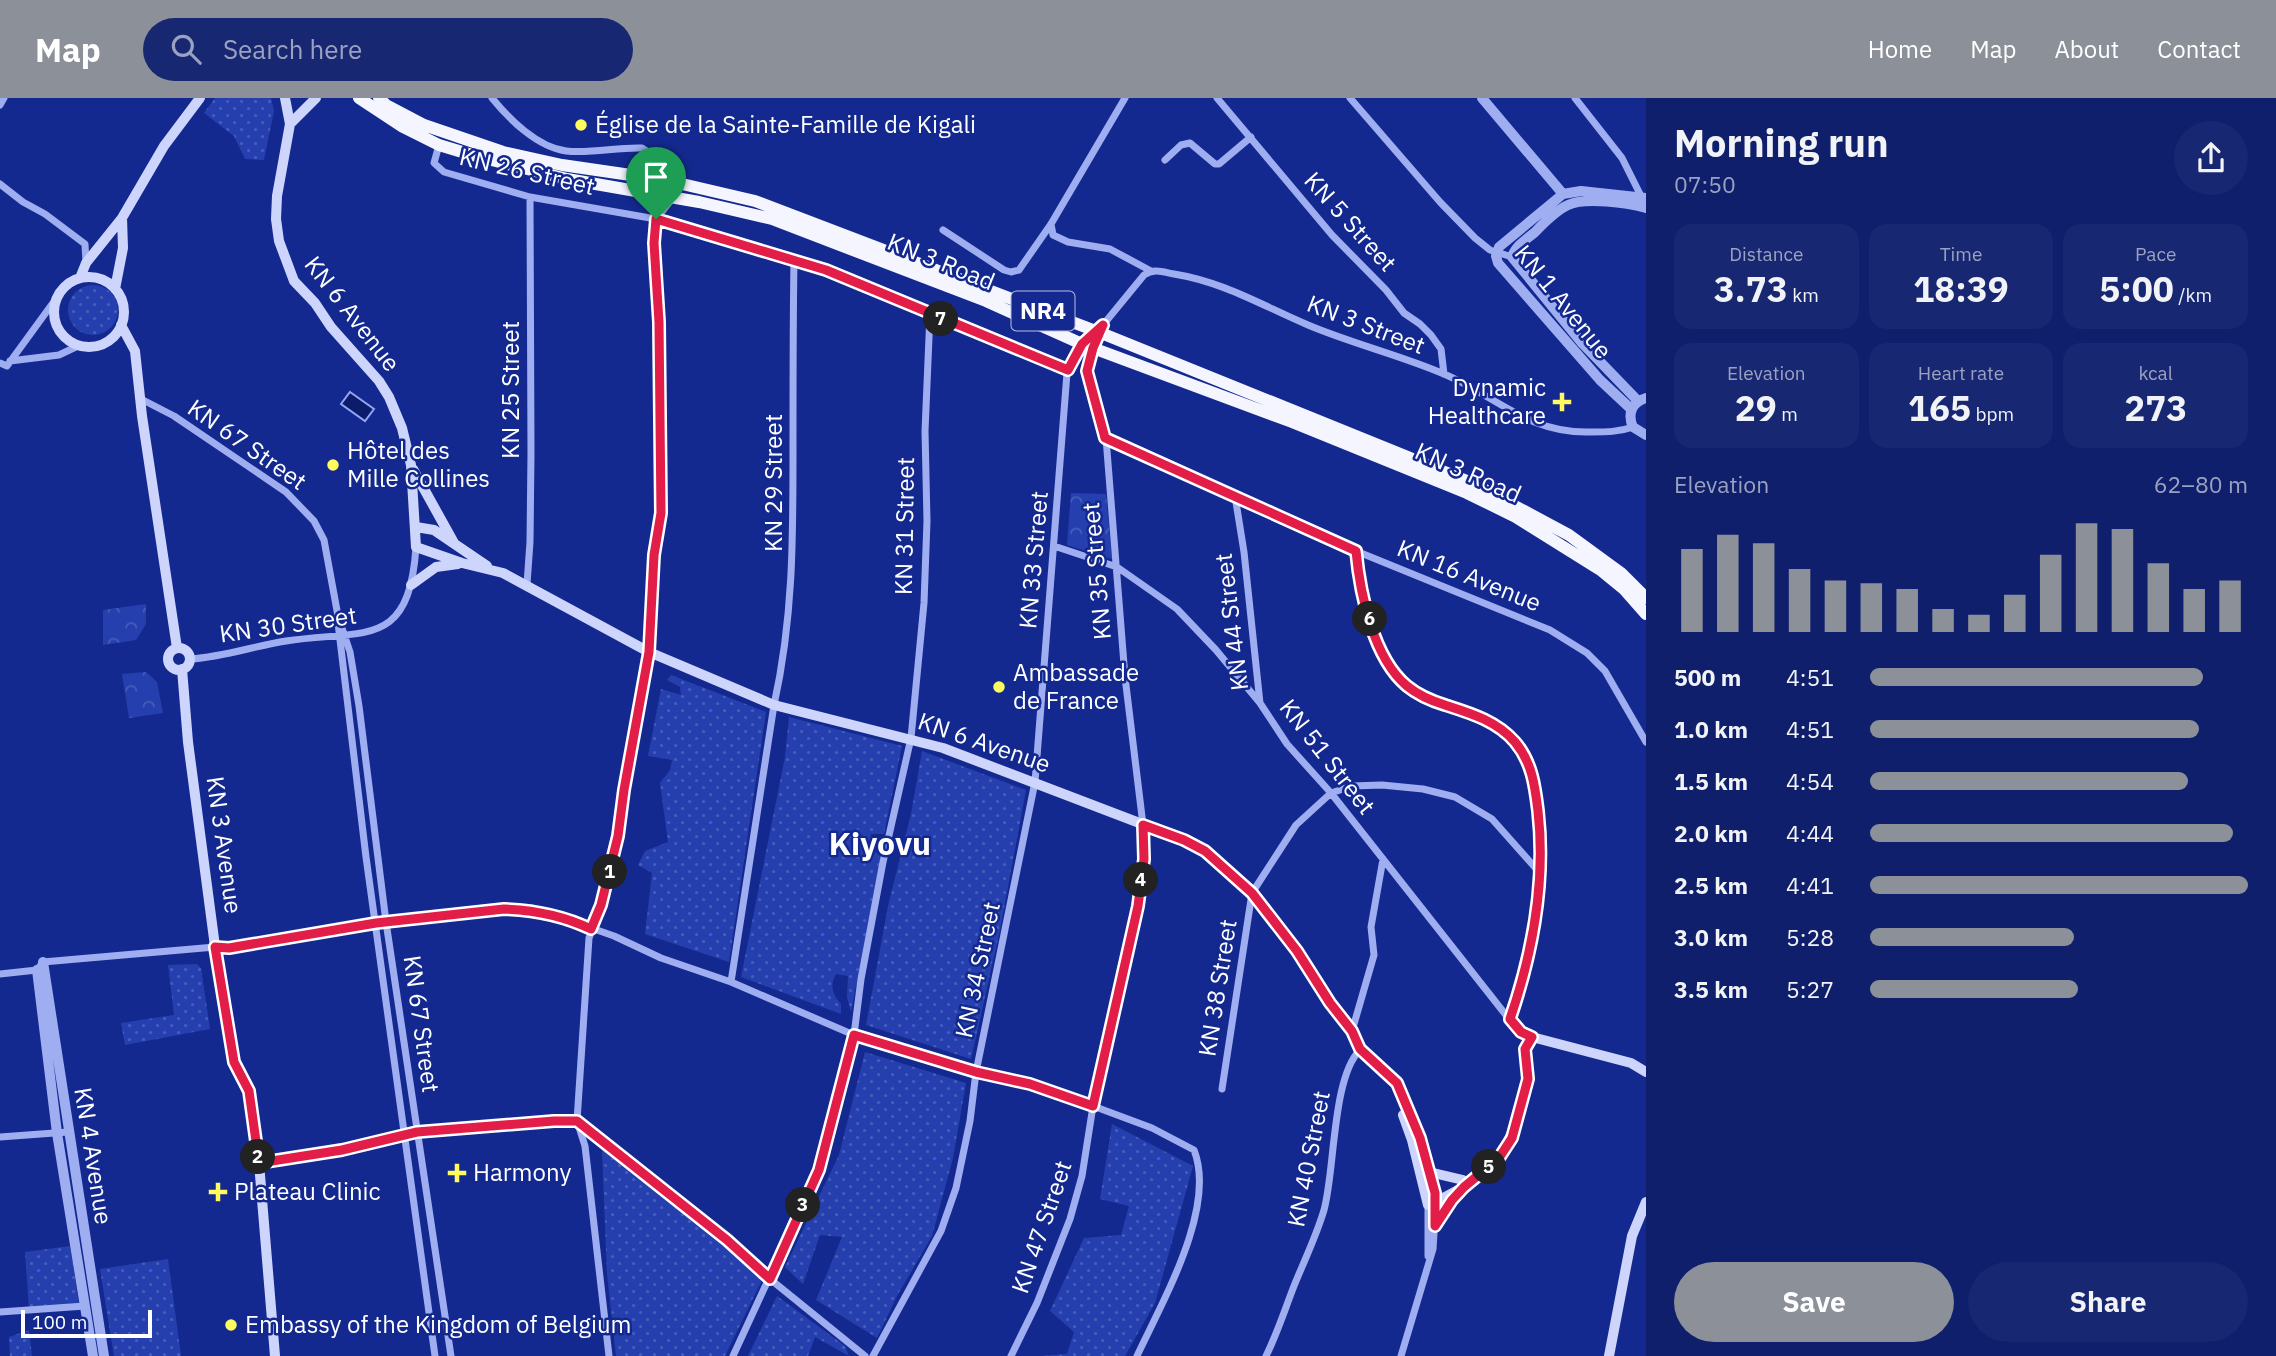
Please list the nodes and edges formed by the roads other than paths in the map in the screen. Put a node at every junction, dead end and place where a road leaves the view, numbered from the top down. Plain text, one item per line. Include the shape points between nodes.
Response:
1 (4, 98) edge
2 (200, 98) edge
3 (285, 98) edge
4 (316, 98) edge
5 (359, 98) edge
6 (379, 98) edge
7 (492, 98) edge
8 (1125, 98) edge
9 (1217, 98) edge
10 (1350, 98) edge
11 (1482, 98) edge
12 (1575, 98) edge
13 (0, 105) edge
14 (290, 124) junction
15 (1251, 137) junction
16 (439, 145) junction
17 (1166, 160) dead end
18 (665, 180) junction
19 (0, 184) edge
20 (1563, 194) junction
21 (530, 197) junction
22 (672, 199) junction
23 (1645, 202) edge
24 (1570, 204) junction
25 (122, 218) junction
26 (656, 219) junction
27 (1051, 224) junction
28 (943, 230) dead end
29 (1496, 253) junction
30 (1512, 257) junction
31 (794, 260) junction
32 (86, 263) junction
33 (1151, 271) junction
34 (80, 278) junction
35 (116, 289) junction
36 (58, 296) junction
37 (930, 314) junction
38 (121, 325) junction
39 (1099, 330) junction
40 (80, 345) junction
41 (1087, 346) junction
42 (6, 363) edge
43 (1068, 370) junction
44 (1444, 374) junction
45 (141, 399) junction
46 (1639, 403) edge
47 (1633, 427) junction
48 (1646, 435) edge
49 (1105, 438) junction
50 (411, 465) junction
51 (1235, 496) junction
52 (416, 527) junction
53 (454, 543) junction
54 (1054, 546) junction
55 (416, 547) junction
56 (1356, 551) junction
57 (462, 563) junction
58 (1116, 567) junction
59 (490, 568) junction
60 (527, 584) junction
61 (411, 585) junction
62 (1646, 598) edge
63 (1646, 614) edge
64 (342, 635) junction
65 (177, 648) junction
66 (649, 652) junction
67 (191, 659) junction
68 (182, 670) junction
69 (1260, 703) junction
70 (774, 705) junction
71 (347, 706) junction
72 (359, 706) junction
73 (911, 738) junction
74 (1646, 742) edge
75 (1035, 782) junction
76 (1331, 793) junction
77 (1143, 825) junction
78 (1383, 859) junction
79 (1540, 873) junction
80 (1252, 893) junction
81 (386, 922) junction
82 (376, 923) junction
83 (591, 929) junction
84 (215, 947) junction
85 (40, 966) junction
86 (0, 974) edge
87 (731, 982) junction
88 (1510, 1019) junction
89 (1352, 1031) junction
90 (854, 1035) junction
91 (1532, 1037) junction
92 (1360, 1049) junction
93 (1381, 1071) junction
94 (976, 1072) junction
95 (1646, 1072) edge
96 (1223, 1088) dead end
97 (1093, 1106) junction
98 (577, 1121) junction
99 (62, 1132) junction
100 (417, 1132) junction
101 (403, 1134) junction
102 (0, 1137) edge
103 (259, 1163) junction
104 (1429, 1172) junction
105 (1464, 1184) junction
106 (1432, 1200) junction
107 (1646, 1202) edge
108 (1435, 1226) junction
109 (1428, 1264) junction
110 (770, 1279) junction
111 (85, 1306) junction
112 (0, 1312) edge
113 (93, 1356) edge
114 (104, 1356) edge
115 (275, 1356) edge
116 (435, 1356) edge
117 (452, 1356) edge
118 (609, 1356) edge
119 (733, 1356) edge
120 (865, 1356) edge
121 (873, 1356) edge
122 (1011, 1356) edge
123 (1137, 1356) edge
124 (1266, 1356) edge
125 (1401, 1356) edge
126 (1609, 1356) edge

1 - 13 street
2 - 25 main road via 164,146
3 - 14 main road, KN 6 Avenue
4 - 14 main road
5 - 16 highway, KN 3 Road / NR4
6 - 18 highway, KN 3 Road / NR4 via 403,115 450,136 503,152
7 - 18 street via 530,134 564,150 642,148 662,164
8 - 27 street
9 - 15 street, KN 5 Street
10 - 29 street, KN 1 Avenue via 1440,202
11 - 20 street
12 - 23 street via 1622,158
14 - 50 main road, KN 6 Avenue via 276,219 285,260 295,281 384,389 402,428
15 - 17 street via 1219,164 1190,143 1181,145
15 - 44 street, KN 5 Street via 1332,235 1404,313 1431,335 1441,349
16 - 21 street, KN 26 Street via 433,159 438,169
16 - 22 highway, KN 3 Road / NR4 via 518,169
18 - 22 street
18 - 39 highway, KN 3 Road / NR4 via 779,209
19 - 32 street via 85,244
20 - 23 street via 1581,191
20 - 24 street
20 - 29 street
21 - 26 street, KN 26 Street
21 - 60 street, KN 25 Street
22 - 26 street
22 - 41 highway, KN 3 Road / NR4 via 772,219 986,301
23 - 24 street
24 - 30 street
25 - 32 main road
25 - 35 main road via 124,248
26 - 31 street, KN 26 Street
26 - 66 street via 661,513
27 - 28 street via 1019,270 1011,272
27 - 33 street via 1053,235 1110,249
29 - 30 street
29 - 46 street, KN 1 Avenue via 1498,263 1608,388
30 - 46 street, KN 1 Avenue via 1582,343
31 - 37 street, KN 26 Street
31 - 70 street, KN 29 Street via 794,550
32 - 34 main road
33 - 39 street
33 - 44 street, KN 3 Street via 1197,277 1308,325
34 - 35 main road via 99,279
34 - 36 main road
35 - 38 main road via 124,306
36 - 40 main road via 55,320 60,331
36 - 42 street
37 - 43 street, KN 26 Street
37 - 73 street, KN 31 Street via 924,603
38 - 40 main road via 107,342
38 - 45 main road via 135,351
39 - 41 street
39 - 62 highway, KN 3 Road / NR4 via 1472,483 1569,535 1621,573
40 - 42 street via 60,355
41 - 43 street, KN 33 Street
41 - 49 street via 1088,379
41 - 63 highway, KN 3 Road / NR4 via 1467,493 1514,516 1602,571
43 - 54 street, KN 33 Street
44 - 47 street, KN 3 Street via 1549,428 1584,433
45 - 64 street, KN 67 Street via 219,445 297,501 324,540
45 - 65 main road
46 - 47 street via 1630,421
47 - 48 street
49 - 51 street, KN 16 Avenue
49 - 58 street, KN 35 Street
50 - 52 main road, KN 6 Avenue
50 - 53 main road
51 - 56 street, KN 16 Avenue
51 - 69 street, KN 44 Street
52 - 53 main road, KN 6 Avenue via 434,530
52 - 55 main road, KN 6 Avenue
53 - 59 main road, KN 6 Avenue
54 - 58 street, KN 51 Street
54 - 75 street, KN 33 Street
55 - 57 main road, KN 6 Avenue
55 - 61 street, KN 30 Street
56 - 74 street, KN 16 Avenue via 1570,641 1605,671
56 - 79 street via 1363,599 1391,670 1418,694 1499,728 1526,760 1537,800
57 - 59 main road, KN 6 Avenue
57 - 61 main road via 436,567
58 - 69 street, KN 51 Street via 1177,609
58 - 77 street, KN 35 Street
59 - 60 main road, KN 6 Avenue
60 - 66 main road, KN 6 Avenue
61 - 64 street, KN 30 Street via 400,611 380,629
64 - 67 street, KN 30 Street
64 - 71 street, KN 67 Street
64 - 72 street, KN 67 Street
65 - 67 main road via 187,650
65 - 68 main road via 171,651 169,661
66 - 70 main road, KN 6 Avenue
66 - 83 street via 618,836
67 - 68 main road
68 - 84 main road, KN 3 Avenue
69 - 76 street, KN 51 Street via 1287,744
70 - 73 main road, KN 6 Avenue
70 - 87 street, KN 29 Street
71 - 72 street
71 - 82 street, KN 67 Street
72 - 81 street, KN 67 Street
73 - 75 main road, KN 6 Avenue
73 - 90 street, KN 31 Street via 883,862
75 - 77 main road, KN 6 Avenue
75 - 94 street, KN 34 Street
76 - 78 street, KN 51 Street
76 - 79 street via 1352,786 1382,785 1455,797 1492,819
76 - 80 street via 1296,825
77 - 80 main road, KN 6 Avenue via 1205,851
77 - 97 street, KN 35 Street via 1138,906
78 - 88 street, KN 51 Street
78 - 89 street via 1371,927 1374,955
79 - 88 street via 1536,923
80 - 89 main road, KN 6 Avenue
80 - 96 street, KN 38 Street
81 - 82 street
81 - 83 street via 514,909 557,916
81 - 100 street, KN 67 Street
82 - 84 street
82 - 101 street, KN 67 Street
83 - 87 street
83 - 98 street
84 - 85 street
84 - 103 main road, KN 3 Avenue via 234,1062 249,1091
85 - 86 street
85 - 99 street, KN 4 Avenue
87 - 90 street
88 - 91 street, KN 51 Street
89 - 92 main road, KN 6 Avenue
90 - 94 street
90 - 110 street, KN 31 Street via 819,1170
91 - 95 main road via 1631,1063
91 - 105 main road via 1525,1049 1528,1079 1512,1138
92 - 93 main road, KN 6 Avenue
92 - 124 street, KN 40 Street via 1346,1075 1324,1208
93 - 104 main road, KN 6 Avenue via 1397,1083
93 - 106 main road, KN 6 Avenue via 1407,1126
94 - 97 street via 1030,1084
94 - 121 street, KN 34 Street via 959,1174 941,1231
97 - 122 street, KN 47 Street via 1088,1149 1070,1219
97 - 123 street via 1194,1150 1200,1165 1193,1225
98 - 100 street
98 - 110 street
98 - 118 street via 585,1146
99 - 102 street
99 - 111 street, KN 4 Avenue
99 - 114 street, KN 4 Avenue
100 - 101 street
100 - 117 street, KN 67 Street
101 - 103 street via 342,1150
101 - 116 street, KN 67 Street
103 - 115 main road, KN 3 Avenue
104 - 105 main road
104 - 106 main road, KN 6 Avenue
105 - 106 main road
105 - 108 main road
106 - 108 street, KN 6 Avenue
106 - 109 street, KN 6 Avenue
107 - 126 main road via 1632,1236
108 - 109 street, KN 6 Avenue
109 - 125 street, KN 6 Avenue
110 - 119 street, KN 31 Street
110 - 120 street
111 - 112 street
111 - 113 street, KN 4 Avenue

